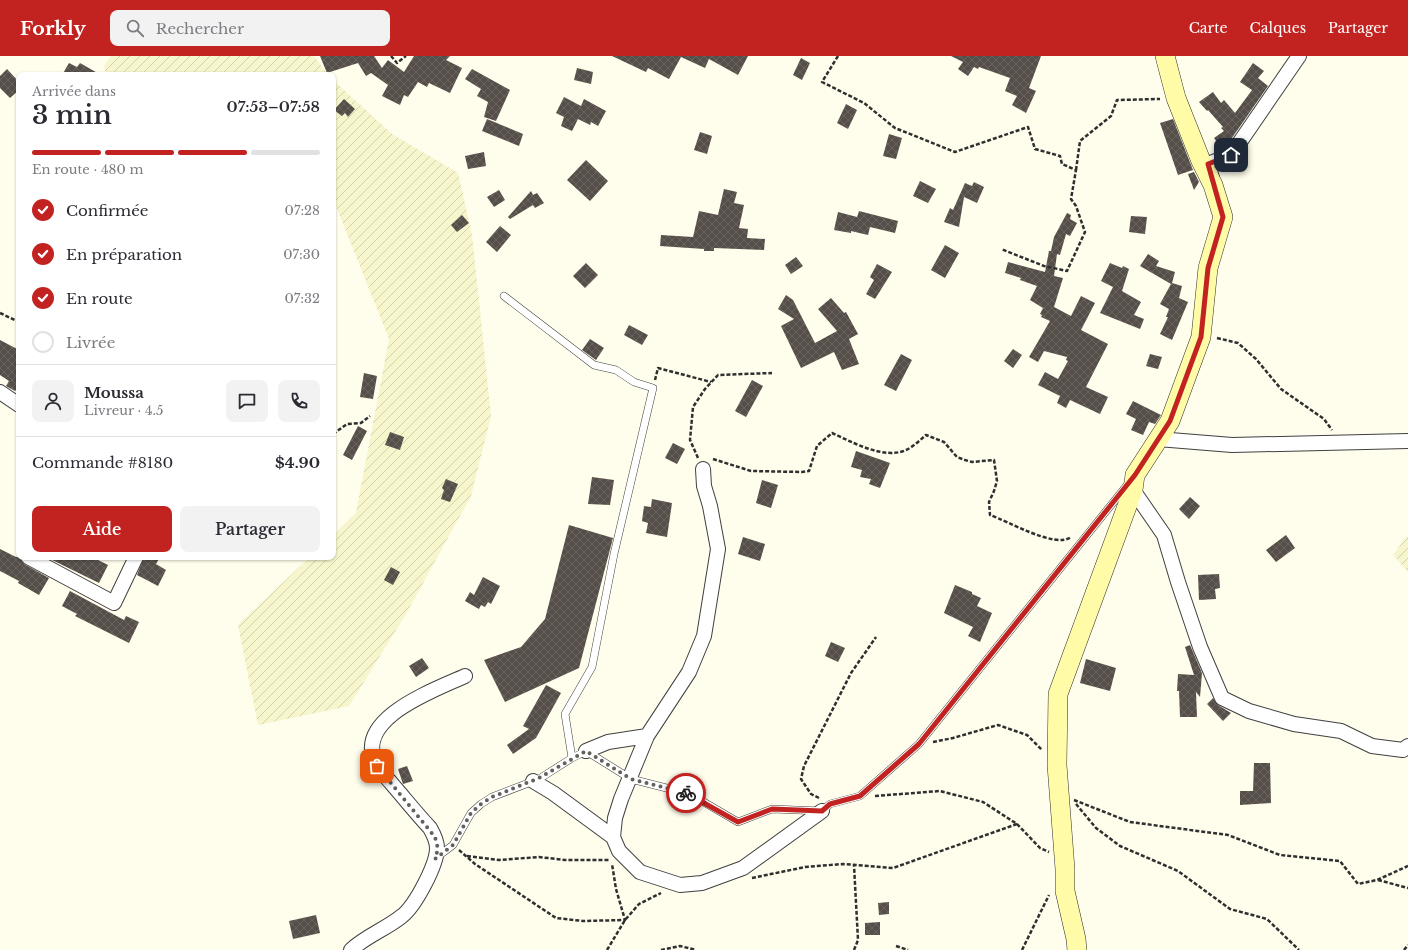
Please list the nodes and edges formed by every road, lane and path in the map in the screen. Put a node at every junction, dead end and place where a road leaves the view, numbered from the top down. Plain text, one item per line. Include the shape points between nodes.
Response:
1 (391, 56) edge
2 (406, 56) edge
3 (838, 56) edge
4 (1164, 56) edge
5 (1299, 56) edge
6 (1176, 98) junction
7 (1076, 170) junction
8 (1213, 185) junction
9 (1001, 248) dead end
10 (504, 296) dead end
11 (0, 313) edge
12 (16, 321) edge
13 (1201, 334) junction
14 (772, 373) dead end
15 (712, 382) junction
16 (653, 388) junction
17 (0, 392) edge
18 (16, 403) edge
19 (370, 416) dead end
20 (336, 432) edge
21 (1158, 439) junction
22 (1340, 442) junction
23 (1408, 442) edge
24 (697, 455) junction
25 (706, 462) junction
26 (1134, 482) junction
27 (1073, 535) dead end
28 (34, 560) edge
29 (135, 560) edge
30 (876, 637) dead end
31 (465, 676) dead end
32 (647, 736) junction
33 (919, 744) junction
34 (1408, 746) edge
35 (586, 751) junction
36 (572, 758) junction
37 (1057, 765) junction
38 (631, 779) junction
39 (532, 781) junction
40 (860, 796) junction
41 (826, 808) junction
42 (1017, 824) junction
43 (613, 837) junction
44 (453, 845) junction
45 (1064, 855) junction
46 (466, 856) junction
47 (435, 859) junction
48 (611, 860) junction
49 (628, 860) junction
50 (854, 865) junction
51 (1408, 866) edge
52 (750, 878) dead end
53 (1377, 880) junction
54 (680, 885) junction
55 (1408, 888) edge
56 (1051, 892) dead end
57 (625, 920) junction
58 (896, 946) dead end
59 (1408, 946) edge
60 (351, 950) edge
61 (607, 950) edge
62 (661, 950) edge
63 (696, 950) edge
64 (854, 950) edge
65 (908, 950) edge
66 (1022, 950) edge
67 (1077, 950) edge
68 (1299, 950) edge
69 (1404, 950) edge

1 - 2 path via 397,63
3 - 7 path via 822,82 864,103 895,128 955,152 1028,128 1035,149 1060,156 1062,164
4 - 6 street
5 - 8 street via 1231,155 1208,164
6 - 7 path via 1117,100 1111,116 1080,141
6 - 8 street
7 - 9 path via 1071,199 1086,232 1067,271 1044,266
8 - 13 street via 1223,217 1208,268
10 - 16 lane via 594,365 616,370 634,382
11 - 12 path
13 - 21 street via 1170,421
13 - 22 path via 1238,343 1256,359 1281,389 1324,419
14 - 15 path via 718,374
15 - 16 path via 658,368
15 - 24 path via 693,407 690,440
16 - 36 lane via 617,539 592,666 565,714
17 - 18 street
19 - 20 path via 361,423 347,424
21 - 22 street via 1232,445
21 - 26 street
22 - 23 street
24 - 25 path
24 - 25 path
25 - 27 path via 751,471 802,472 810,471 817,446 832,433 862,447 890,452 906,450 926,435 944,442 957,457 964,460 994,460 997,480 989,502 990,515 1045,538 1062,541
25 - 32 street via 704,486 718,549 704,636 689,672
26 - 33 lane
26 - 34 street via 1164,535 1200,647 1222,698 1249,711 1294,724 1340,731 1372,746 1403,750
26 - 37 street via 1058,694
28 - 29 street via 114,603
30 - 41 path via 851,673 804,766 801,780
31 - 47 street via 397,710 377,731 373,741 372,752 377,766 435,837 438,849
32 - 35 street via 608,742
32 - 38 street via 633,767
33 - 37 path via 953,738 998,725 1027,734
33 - 40 lane
35 - 36 lane
35 - 38 lane
36 - 39 lane
37 - 45 street
38 - 41 lane via 690,794 738,822 772,809
38 - 43 street via 615,818
39 - 43 street via 553,793
39 - 44 lane via 481,804 471,813
40 - 41 lane
40 - 42 path via 940,792 982,802
41 - 54 street via 743,868 702,883
42 - 45 path via 1040,848
42 - 50 path via 893,868
43 - 49 street via 619,852
44 - 46 path
44 - 47 lane
45 - 67 street via 1065,891
46 - 48 path via 499,860 539,857
46 - 57 path via 556,918 583,921
47 - 60 street via 431,871 404,915
48 - 49 path
48 - 57 path
49 - 54 street via 640,872
50 - 52 path via 805,867
50 - 64 path via 858,940
51 - 53 path
53 - 55 path
53 - 68 path via 1358,884 1340,862 1280,855 1228,836 1130,822 1072,799 1096,828 1120,846 1178,871 1230,909 1267,919
54 - 57 path via 639,904
56 - 66 path
57 - 61 path
58 - 65 path
59 - 69 path
62 - 63 path via 680,946

